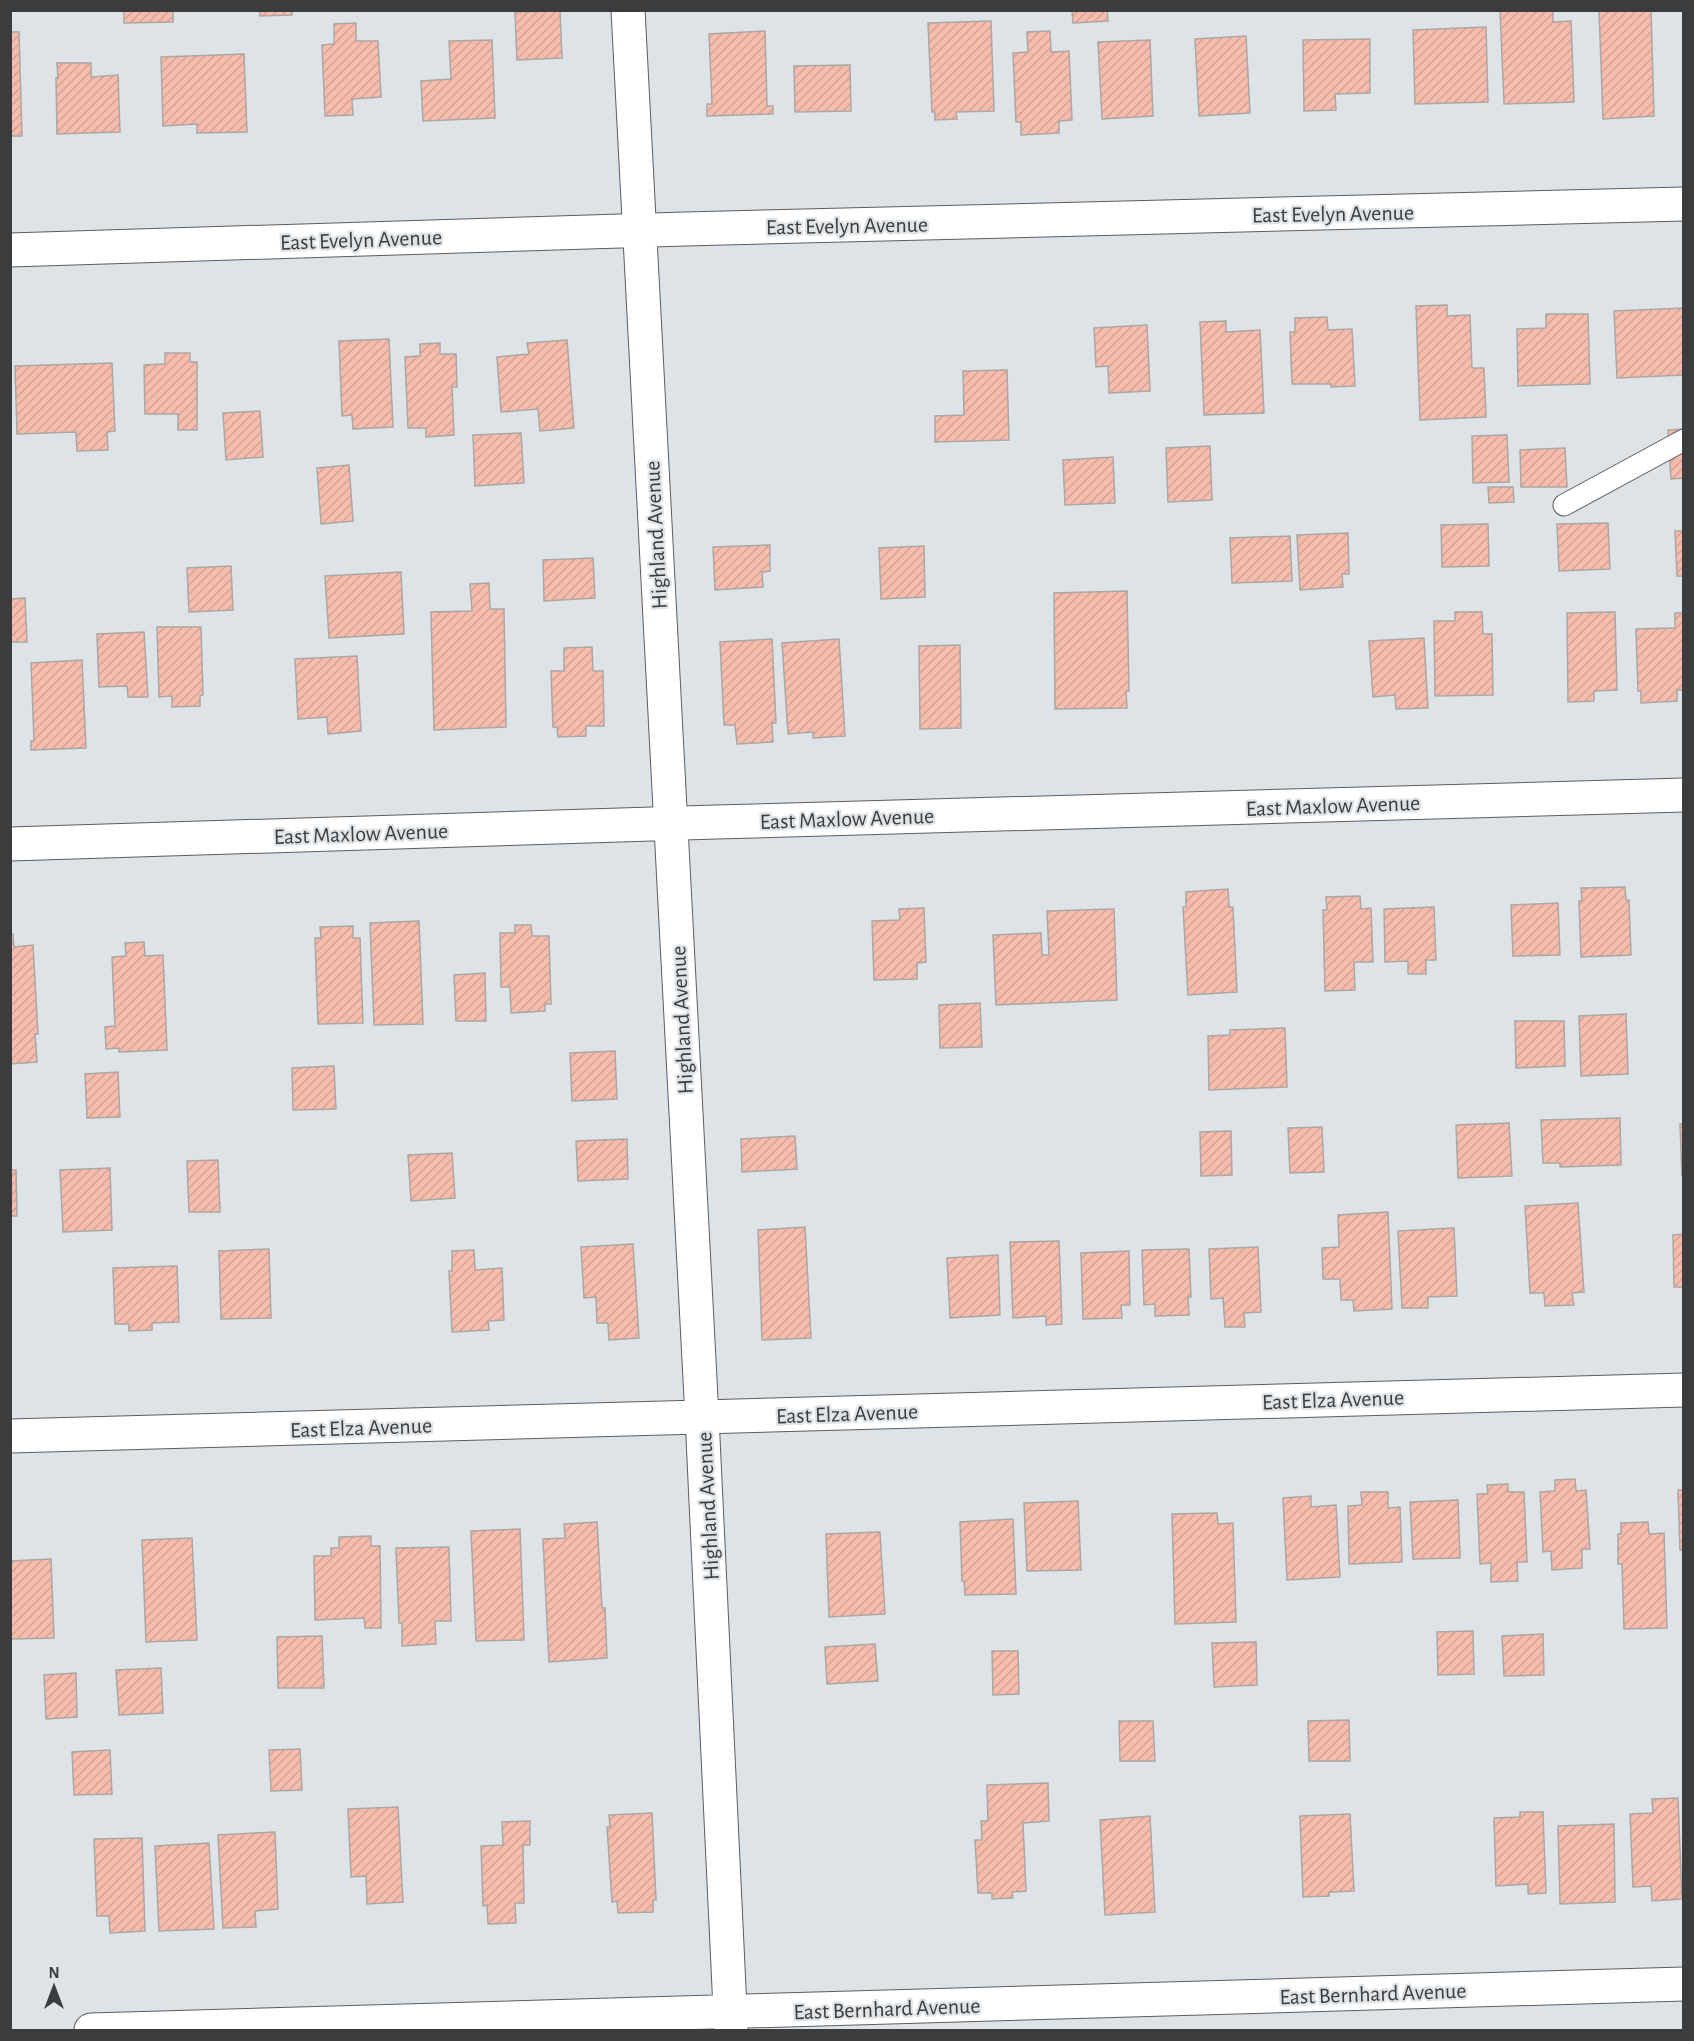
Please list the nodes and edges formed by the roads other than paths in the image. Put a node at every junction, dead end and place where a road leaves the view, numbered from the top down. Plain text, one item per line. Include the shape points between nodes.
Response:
1 (627, 10) edge
2 (1683, 204) edge
3 (639, 230) junction
4 (10, 250) edge
5 (1683, 440) edge
6 (1564, 505) dead end
7 (1683, 795) edge
8 (671, 823) junction
9 (10, 844) edge
10 (1683, 1390) edge
11 (702, 1417) junction
12 (10, 1436) edge
13 (1683, 1984) edge
14 (731, 2021) edge
15 (91, 2031) edge

1 - 3 street, Highland Avenue
2 - 3 street, East Evelyn Avenue
3 - 4 street, East Evelyn Avenue
3 - 8 street, Highland Avenue
5 - 6 lane
7 - 8 street, East Maxlow Avenue
8 - 9 street, East Maxlow Avenue
8 - 11 street, Highland Avenue
10 - 11 street, East Elza Avenue
11 - 12 street, East Elza Avenue
11 - 14 street, Highland Avenue
13 - 14 street, East Bernhard Avenue
14 - 15 street, East Bernhard Avenue

